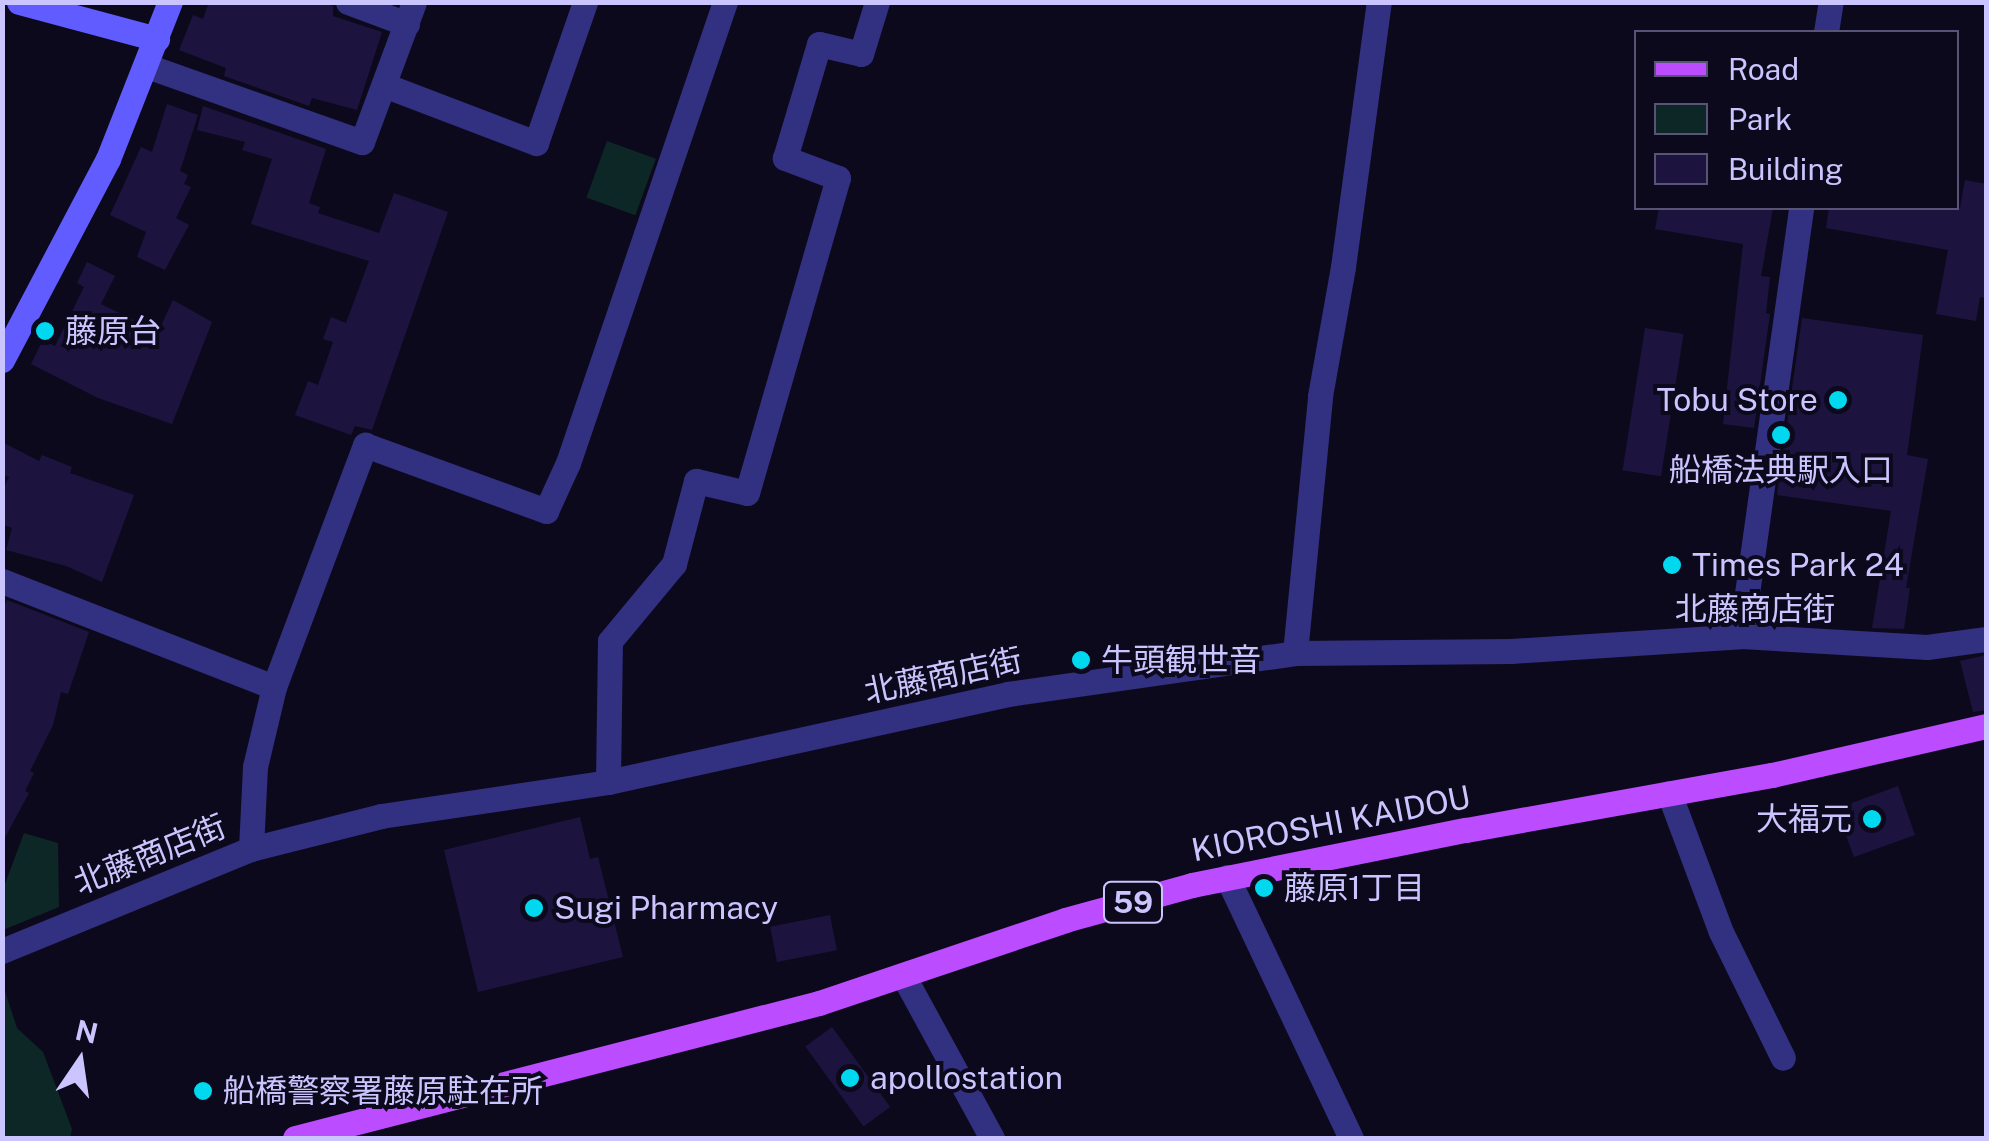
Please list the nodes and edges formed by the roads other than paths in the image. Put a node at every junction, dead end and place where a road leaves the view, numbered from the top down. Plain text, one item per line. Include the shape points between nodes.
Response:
1 (18, 2) edge
2 (170, 2) edge
3 (348, 2) edge
4 (585, 2) edge
5 (725, 2) edge
6 (878, 2) edge
7 (1379, 2) edge
8 (1831, 2) edge
9 (410, 13) edge
10 (1826, 30) edge
11 (157, 38) junction
12 (148, 66) junction
13 (384, 85) junction
14 (1800, 210) edge
15 (2, 360) edge
16 (2, 580) edge
17 (1741, 636) junction
18 (1986, 639) edge
19 (1295, 653) junction
20 (274, 687) junction
21 (1986, 726) edge
22 (608, 782) junction
23 (1669, 793) junction
24 (250, 849) junction
25 (1227, 876) junction
26 (2, 951) edge
27 (903, 975) junction
28 (1783, 1058) dead end
29 (295, 1138) edge
30 (992, 1138) edge
31 (1352, 1138) edge

1 - 11 street
2 - 11 street
3 - 9 street
4 - 13 street via 536,144
5 - 20 street via 568,464 546,511 365,445
6 - 22 street via 861,54 820,44 784,158 838,178 748,493 696,482 674,564 610,641
7 - 19 street via 1320,396
8 - 10 street
9 - 13 street
11 - 12 street
12 - 13 street via 362,142
12 - 15 street via 68,239
14 - 17 street
16 - 20 street
17 - 18 street, 北藤商店街 via 1927,648
17 - 19 street, 北藤商店街 via 1511,650
19 - 22 street, 北藤商店街 via 1008,694
20 - 24 street via 256,767
21 - 23 main road, KIOROSHI KAIDOU / 59
22 - 24 street, 北藤商店街 via 381,816
23 - 25 main road, KIOROSHI KAIDOU / 59
23 - 28 street via 1722,932
24 - 26 street, 北藤商店街
25 - 27 main road, KIOROSHI KAIDOU / 59 via 1065,920
25 - 31 street
27 - 29 main road, KIOROSHI KAIDOU / 59 via 682,1041
27 - 30 street

